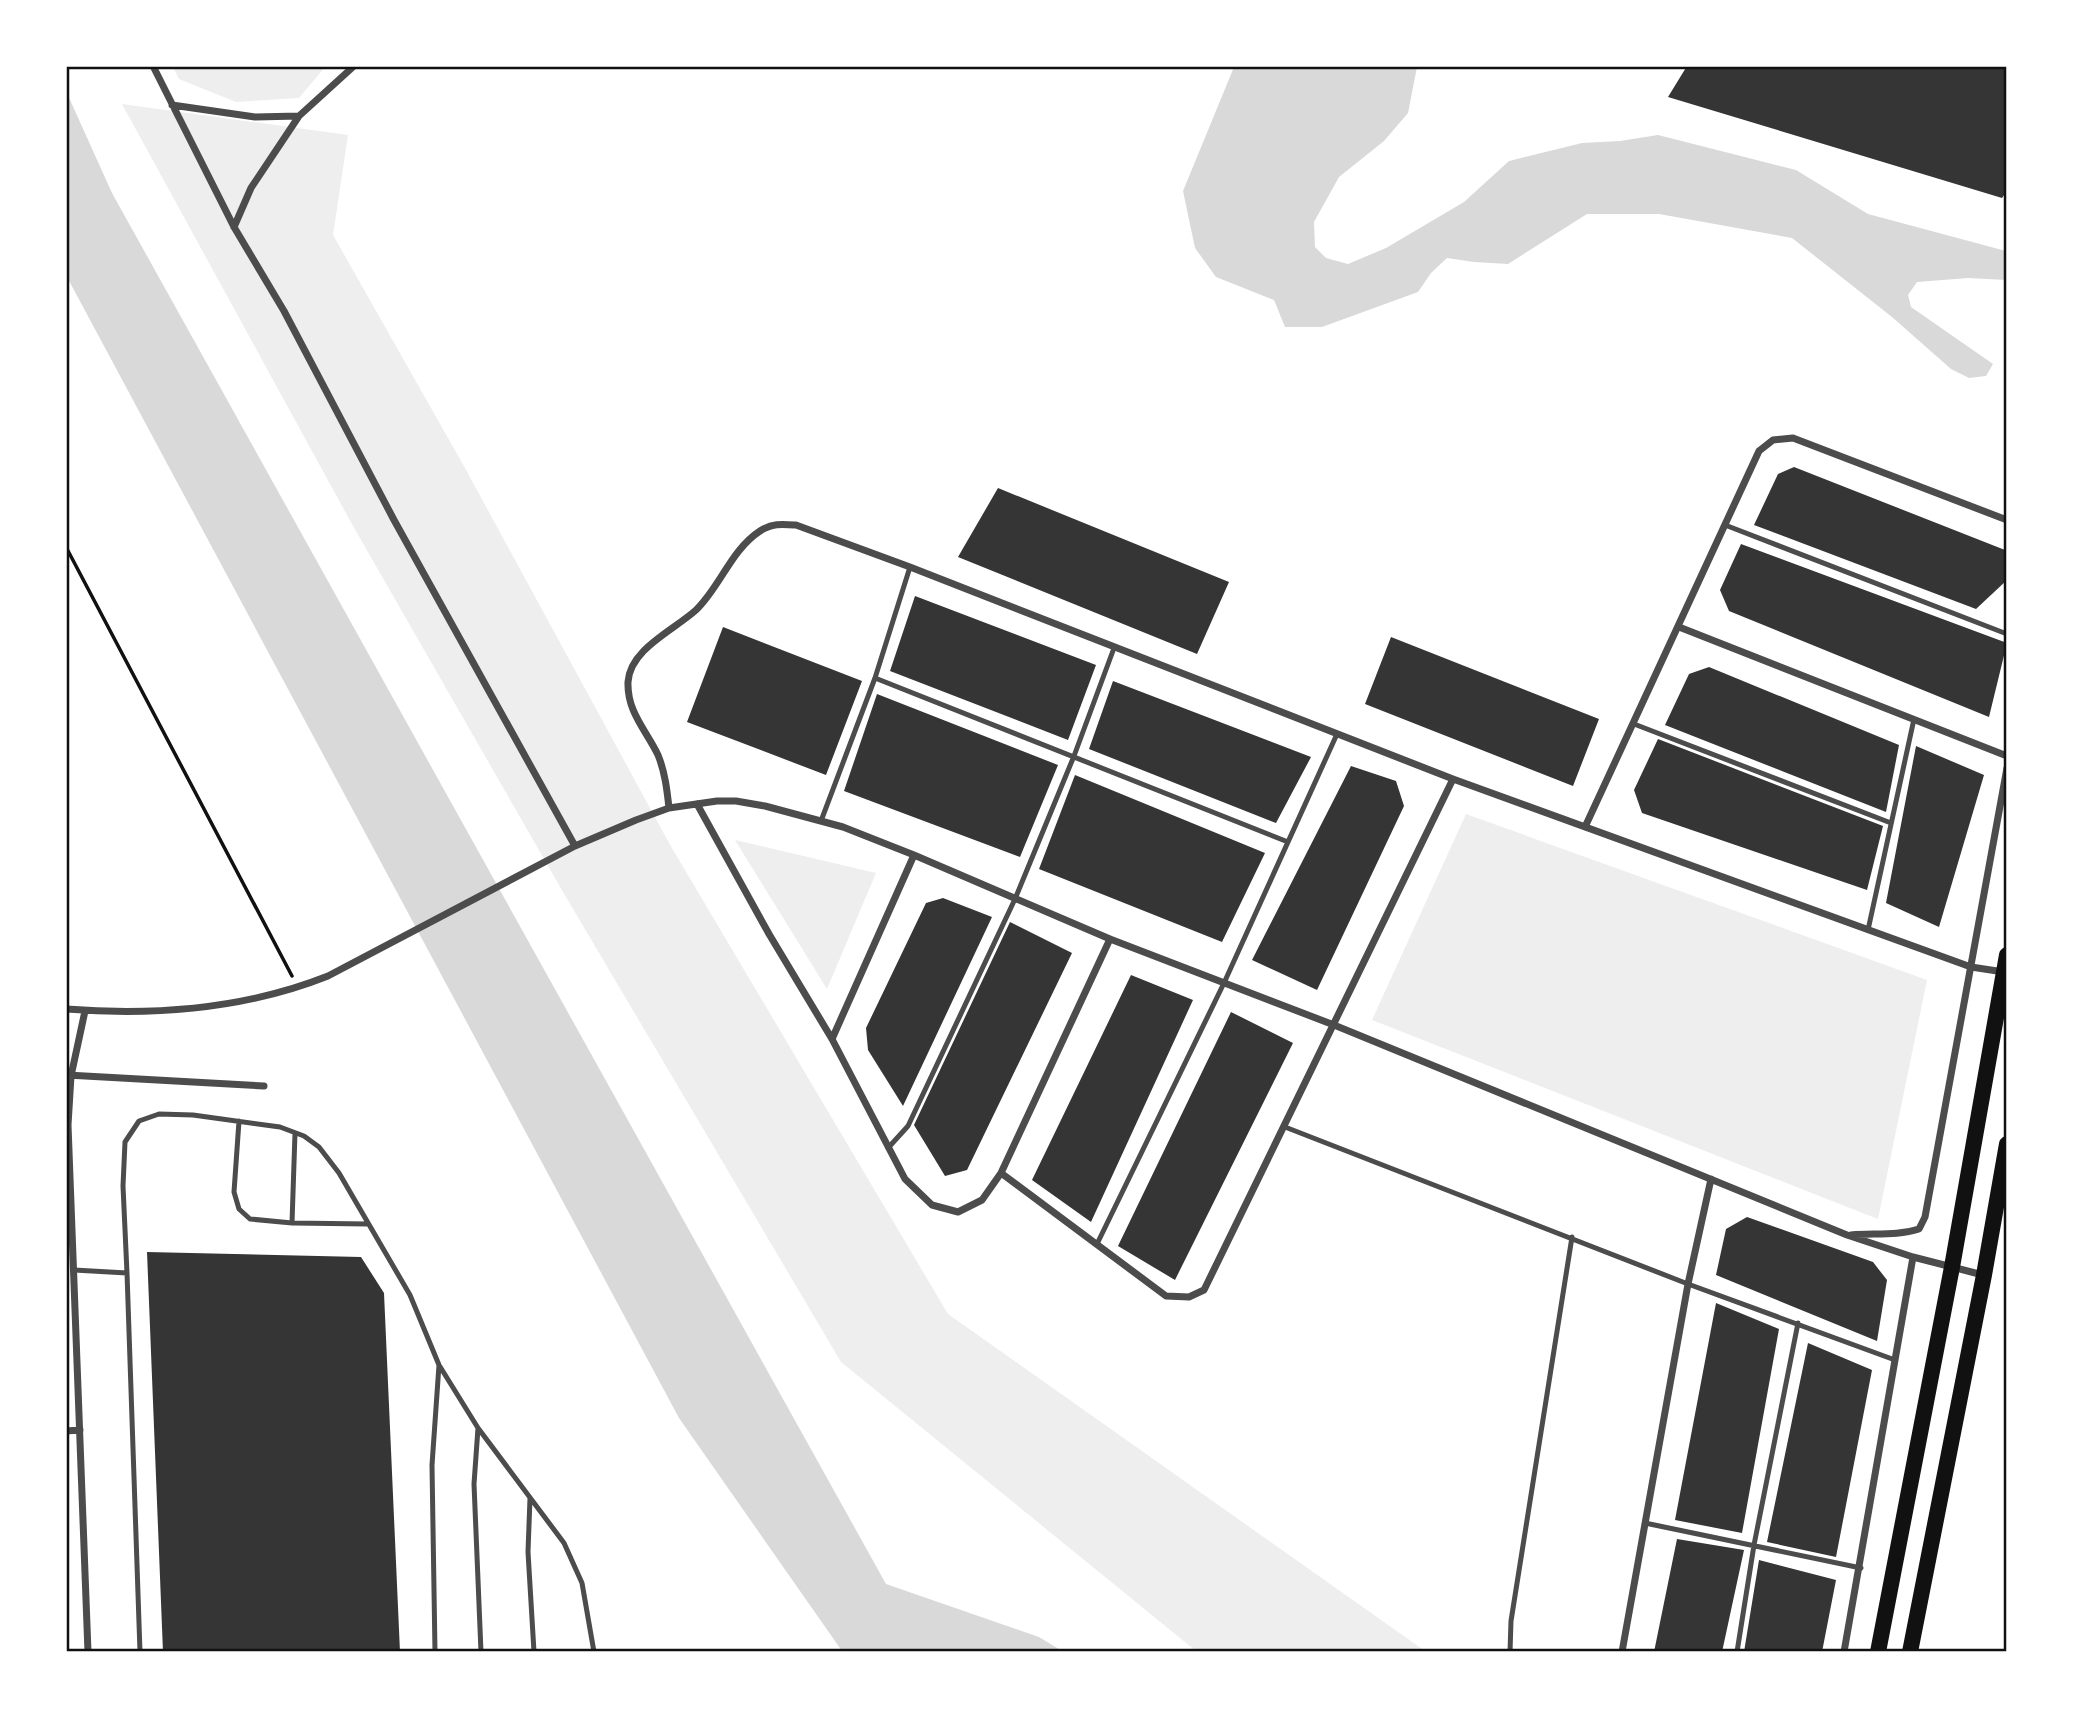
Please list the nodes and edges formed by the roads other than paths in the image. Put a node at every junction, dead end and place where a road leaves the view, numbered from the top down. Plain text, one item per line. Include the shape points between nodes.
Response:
1 (153, 66) edge
2 (354, 66) edge
3 (172, 105) junction
4 (299, 116) junction
5 (234, 227) junction
6 (2007, 520) edge
7 (1725, 524) junction
8 (910, 567) junction
9 (1679, 627) junction
10 (2007, 634) edge
11 (1114, 648) junction
12 (875, 678) junction
13 (1914, 719) junction
14 (1634, 724) junction
15 (1337, 733) junction
16 (1074, 756) junction
17 (2007, 756) edge
18 (2007, 768) edge
19 (1453, 779) junction
20 (697, 804) junction
21 (669, 808) junction
22 (821, 821) junction
23 (1891, 823) junction
24 (1585, 827) junction
25 (1288, 842) junction
26 (575, 846) junction
27 (914, 855) junction
28 (1015, 899) junction
29 (1868, 930) junction
30 (1110, 939) junction
31 (2007, 955) edge
32 (1971, 967) junction
33 (2005, 972) edge
34 (1224, 983) junction
35 (66, 1009) edge
36 (85, 1011) junction
37 (1334, 1026) junction
38 (832, 1039) junction
39 (69, 1075) edge
40 (264, 1086) dead end
41 (239, 1121) junction
42 (1285, 1128) junction
43 (295, 1133) junction
44 (2007, 1144) edge
45 (888, 1148) junction
46 (68, 1169) edge
47 (1002, 1173) junction
48 (1711, 1180) junction
49 (292, 1223) junction
50 (368, 1224) junction
51 (1847, 1235) junction
52 (1572, 1237) junction
53 (1097, 1244) junction
54 (1913, 1257) junction
55 (1952, 1267) junction
56 (74, 1270) junction
57 (127, 1273) junction
58 (1983, 1275) junction
59 (1688, 1284) junction
60 (1798, 1323) junction
61 (1895, 1360) junction
62 (439, 1365) junction
63 (478, 1428) junction
64 (80, 1430) junction
65 (66, 1431) edge
66 (530, 1498) junction
67 (1646, 1523) junction
68 (1754, 1545) junction
69 (1861, 1568) junction
70 (88, 1651) edge
71 (140, 1651) edge
72 (435, 1651) edge
73 (481, 1651) edge
74 (534, 1651) edge
75 (594, 1651) edge
76 (1510, 1651) edge
77 (1622, 1651) edge
78 (1737, 1651) edge
79 (1844, 1651) edge
80 (1878, 1651) edge
81 (1910, 1651) edge

1 - 3 street
2 - 4 street
3 - 4 street via 255,117
3 - 5 street
4 - 5 street via 251,188
5 - 26 street
6 - 7 street via 1793,438 1773,440 1759,451
7 - 9 street
7 - 10 lane
8 - 11 street
8 - 12 lane
8 - 21 street via 796,525 777,523 759,532 732,560 702,604 635,659 628,679 629,700 665,777
9 - 13 street
9 - 14 street
11 - 15 street
11 - 16 lane
12 - 16 lane
12 - 22 lane
13 - 17 street
13 - 23 lane
14 - 23 lane
14 - 24 street
15 - 19 street
15 - 25 lane
16 - 25 lane
16 - 28 lane
18 - 32 street
19 - 24 street
19 - 37 street
20 - 21 street
20 - 22 street via 736,802
20 - 38 street
21 - 26 street
22 - 27 street
23 - 29 lane
24 - 29 street
25 - 34 lane
26 - 36 street via 298,988 189,1009
27 - 28 street
27 - 38 street
28 - 30 street
28 - 45 lane via 908,1126
29 - 32 street
30 - 34 street
30 - 47 street
31 - 33 main road
32 - 33 street
32 - 51 street via 1925,1217 1919,1229 1903,1234
33 - 55 main road
34 - 37 street
34 - 53 lane
35 - 36 street
36 - 39 street
37 - 42 street
37 - 48 street
38 - 45 street
39 - 40 street
39 - 46 street
41 - 43 lane
41 - 49 lane via 234,1192 239,1209 250,1219
41 - 57 lane via 159,1114 139,1121 125,1142
42 - 52 lane
42 - 53 street via 1204,1290 1189,1297 1166,1296
43 - 49 lane
43 - 50 lane via 319,1147
44 - 58 main road
45 - 47 street via 905,1179 932,1205 958,1212 982,1200
46 - 56 street
47 - 53 street
48 - 51 street
48 - 59 street
49 - 50 lane
50 - 62 lane via 410,1295
51 - 54 street
52 - 59 lane
52 - 76 lane
54 - 55 street
54 - 61 street
55 - 58 street
55 - 80 main road
56 - 57 lane
56 - 64 street
57 - 71 lane
58 - 81 main road
59 - 60 lane
59 - 67 street
60 - 61 lane
60 - 68 lane
61 - 69 street
62 - 63 lane
62 - 72 lane via 432,1465
63 - 66 lane
63 - 73 lane via 474,1484
64 - 65 street
64 - 70 street
66 - 74 lane
66 - 75 lane via 564,1543 582,1583
67 - 68 lane
67 - 77 street
68 - 69 lane
68 - 78 lane
69 - 79 street

